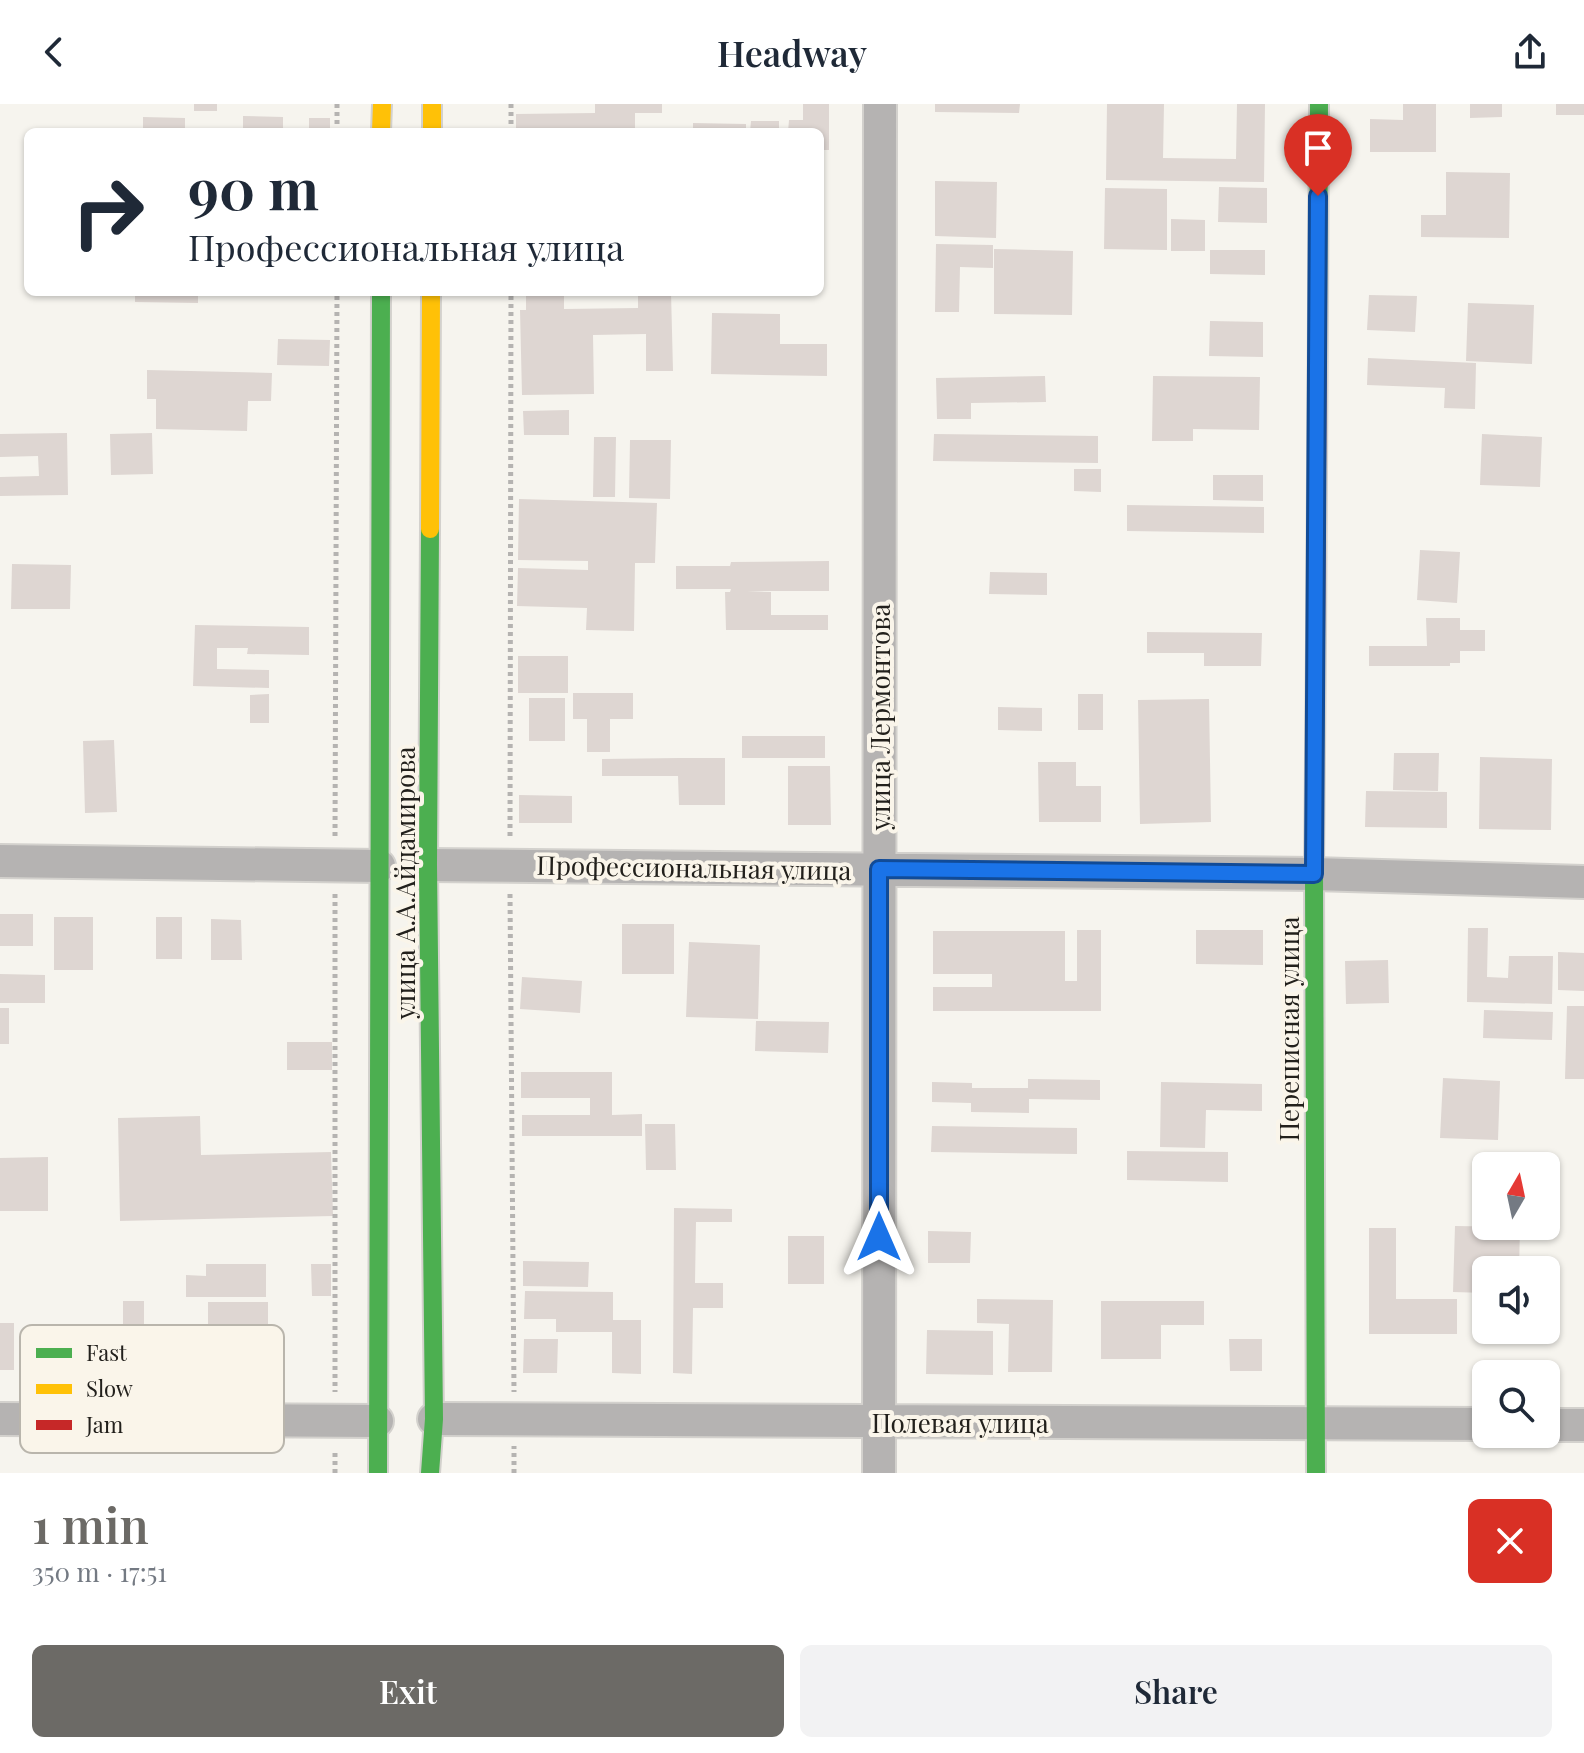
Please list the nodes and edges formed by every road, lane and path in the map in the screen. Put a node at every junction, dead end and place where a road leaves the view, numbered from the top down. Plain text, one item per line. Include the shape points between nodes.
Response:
1 (337, 104) edge
2 (382, 104) edge
3 (432, 104) edge
4 (511, 104) edge
5 (880, 104) edge
6 (1319, 104) edge
7 (337, 128) edge
8 (381, 128) edge
9 (432, 128) edge
10 (511, 128) edge
11 (337, 296) edge
12 (381, 296) edge
13 (431, 296) edge
14 (0, 861) edge
15 (428, 865) junction
16 (335, 866) junction
17 (379, 866) junction
18 (879, 869) junction
19 (1314, 874) junction
20 (1584, 882) edge
21 (0, 1419) edge
22 (20, 1419) edge
23 (434, 1419) junction
24 (284, 1421) edge
25 (335, 1421) junction
26 (377, 1421) junction
27 (880, 1422) junction
28 (1316, 1423) junction
29 (1472, 1424) edge
30 (1560, 1425) edge
31 (1584, 1425) edge
32 (335, 1473) edge
33 (378, 1473) edge
34 (430, 1473) edge
35 (879, 1473) edge
36 (1316, 1473) edge

1 - 7 path
2 - 8 main road
3 - 9 main road
4 - 10 path
5 - 18 street, улица Лермонтова
6 - 19 main road, Переписная улица
11 - 16 path
12 - 17 main road, улица А.А.Айдамирова
13 - 15 main road, улица А.А.Айдамирова
14 - 16 street
15 - 18 street, Профессиональная улица
15 - 23 main road, улица А.А.Айдамирова
16 - 17 street
16 - 25 path
17 - 26 main road, улица А.А.Айдамирова
18 - 19 street, Профессиональная улица
18 - 27 street, улица Лермонтова
19 - 20 street, Профессиональная улица
19 - 28 main road, Переписная улица
21 - 22 street
23 - 27 street, Полевая улица
23 - 34 main road, улица А.А.Айдамирова
24 - 25 street
25 - 26 street
25 - 32 path
26 - 33 main road, улица А.А.Айдамирова
27 - 28 street, Полевая улица
27 - 35 street, улица Лермонтова
28 - 29 street, Полевая улица
28 - 36 main road, Переписная улица
30 - 31 street

